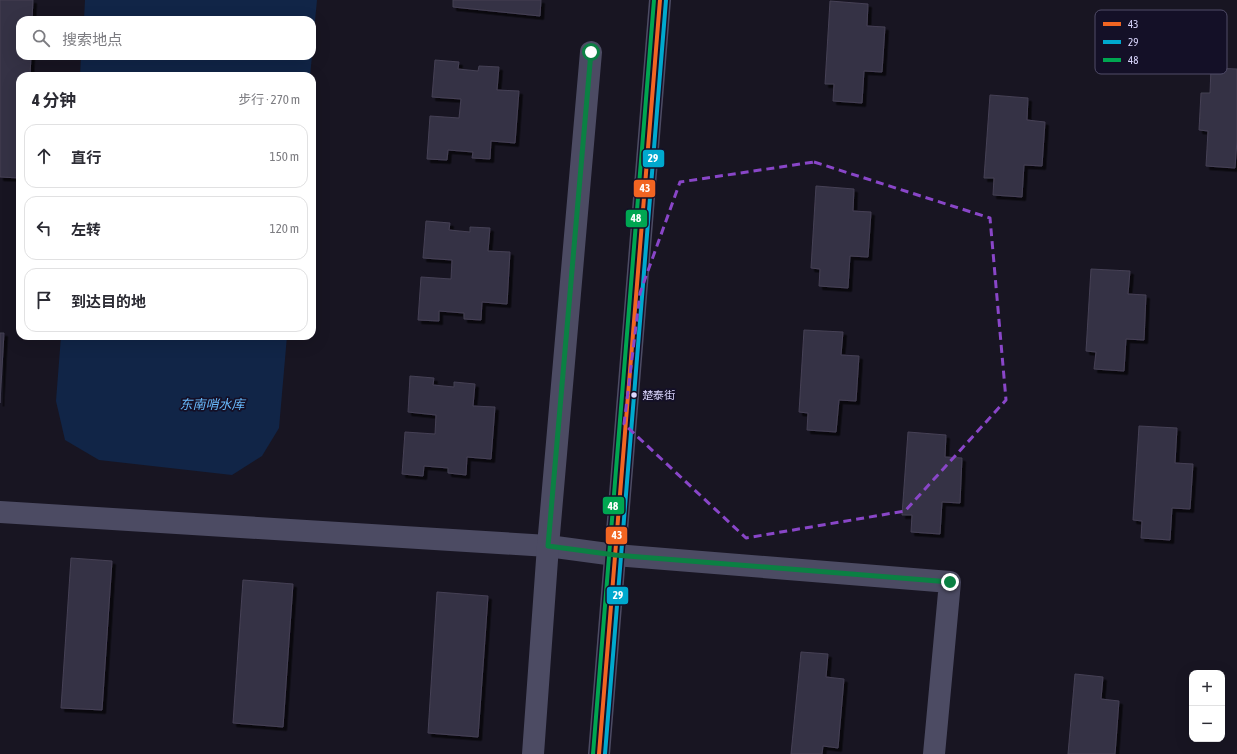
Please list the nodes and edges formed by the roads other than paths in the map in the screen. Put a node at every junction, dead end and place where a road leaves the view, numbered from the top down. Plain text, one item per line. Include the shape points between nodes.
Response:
1 (660, 0) edge
2 (591, 52) dead end
3 (0, 512) edge
4 (548, 546) junction
5 (615, 555) junction
6 (533, 754) edge
7 (599, 754) edge
8 (934, 754) edge

1 - 5 street
2 - 4 street
3 - 4 street
4 - 5 street
4 - 6 street
5 - 7 street
5 - 8 street via 950,582

